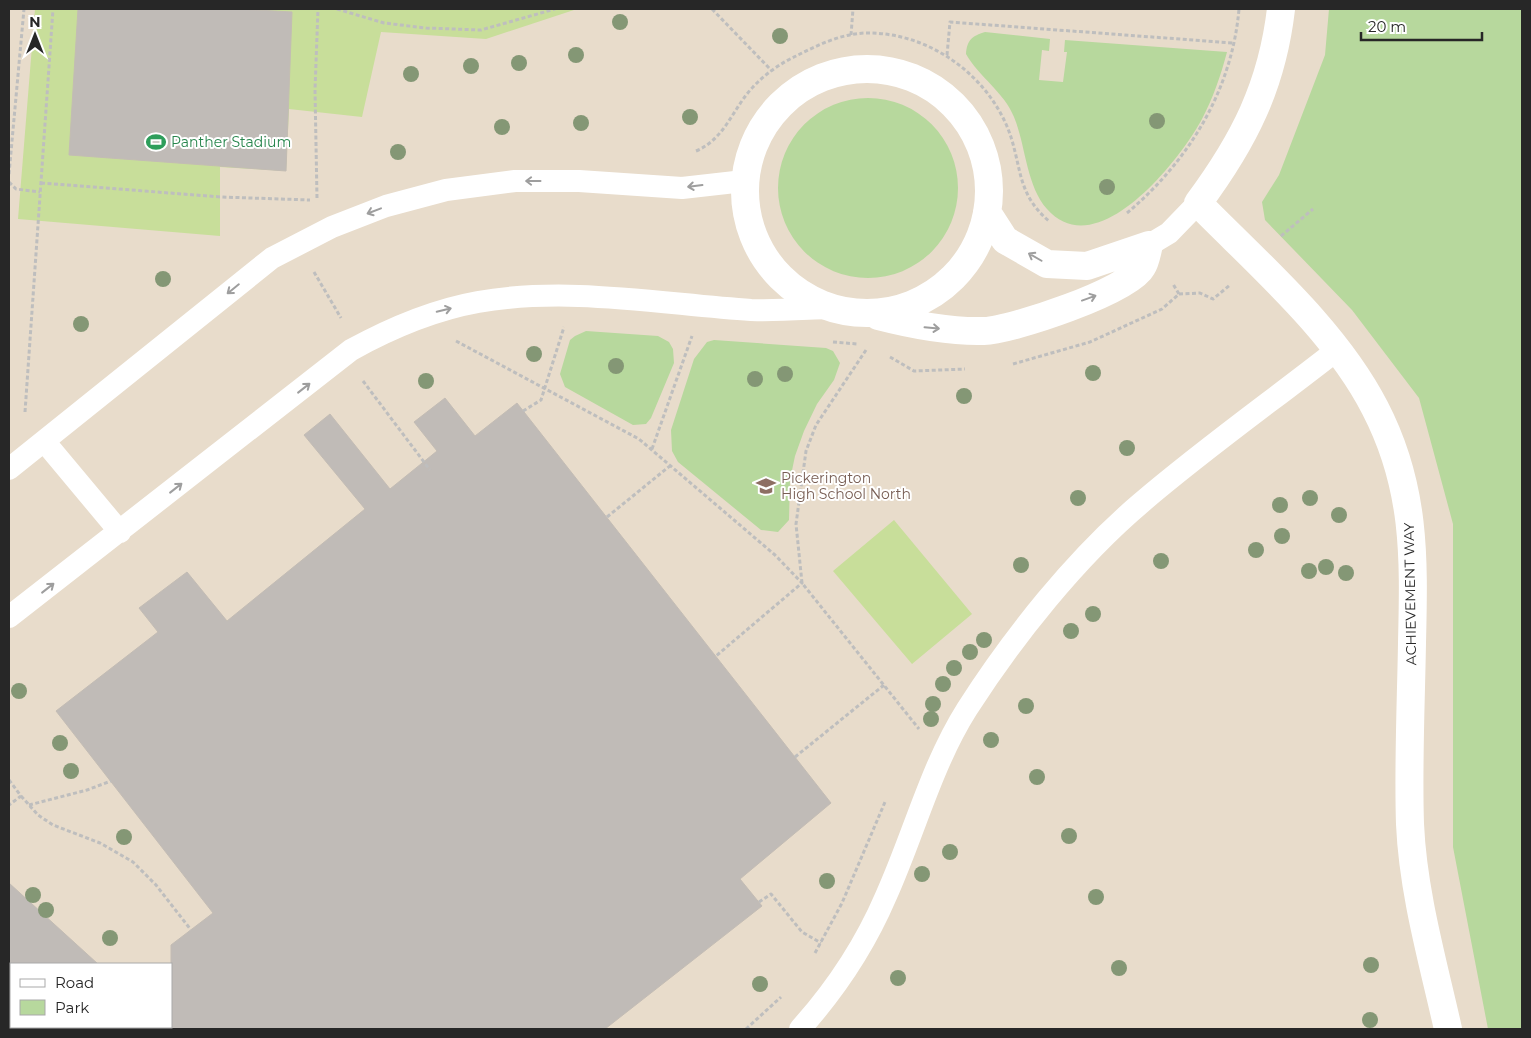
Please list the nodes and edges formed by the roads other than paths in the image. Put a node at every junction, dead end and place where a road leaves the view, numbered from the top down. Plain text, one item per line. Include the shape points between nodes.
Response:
1 (1281, 9) edge
2 (744, 181) junction
3 (1198, 203) junction
4 (988, 212) junction
5 (1149, 245) junction
6 (827, 308) junction
7 (868, 314) junction
8 (1337, 350) junction
9 (44, 441) junction
10 (9, 469) edge
11 (120, 532) junction
12 (9, 617) edge
13 (800, 1029) edge
14 (1448, 1029) edge

1 - 3 street via 1268,77 1251,121 1227,164
2 - 4 street via 754,141 777,107 809,82 847,70 888,70 926,83 958,108 980,142 990,181
2 - 6 street via 747,221 763,258 791,288
2 -> 9 lane via 682,188 579,181 515,181 446,190 386,206 332,227 272,258
3 - 5 lane
3 - 8 street, ACHIEVEMENT WAY
5 -> 4 street via 1087,266 1047,264 1005,240
4 - 7 street via 971,258 943,288 908,307
7 -> 5 street via 927,328 986,331 1030,321 1115,289 1142,268
6 - 7 street
11 -> 6 lane via 351,350 433,313 478,302 527,296 580,296 754,310
8 - 13 lane via 1140,503 1074,570 1020,633 966,710 935,771 886,896 858,953 824,1003
8 - 14 street, ACHIEVEMENT WAY via 1375,408 1390,442 1404,484 1412,529 1410,826 1418,887
9 - 10 lane
9 - 11 lane
12 -> 11 lane

